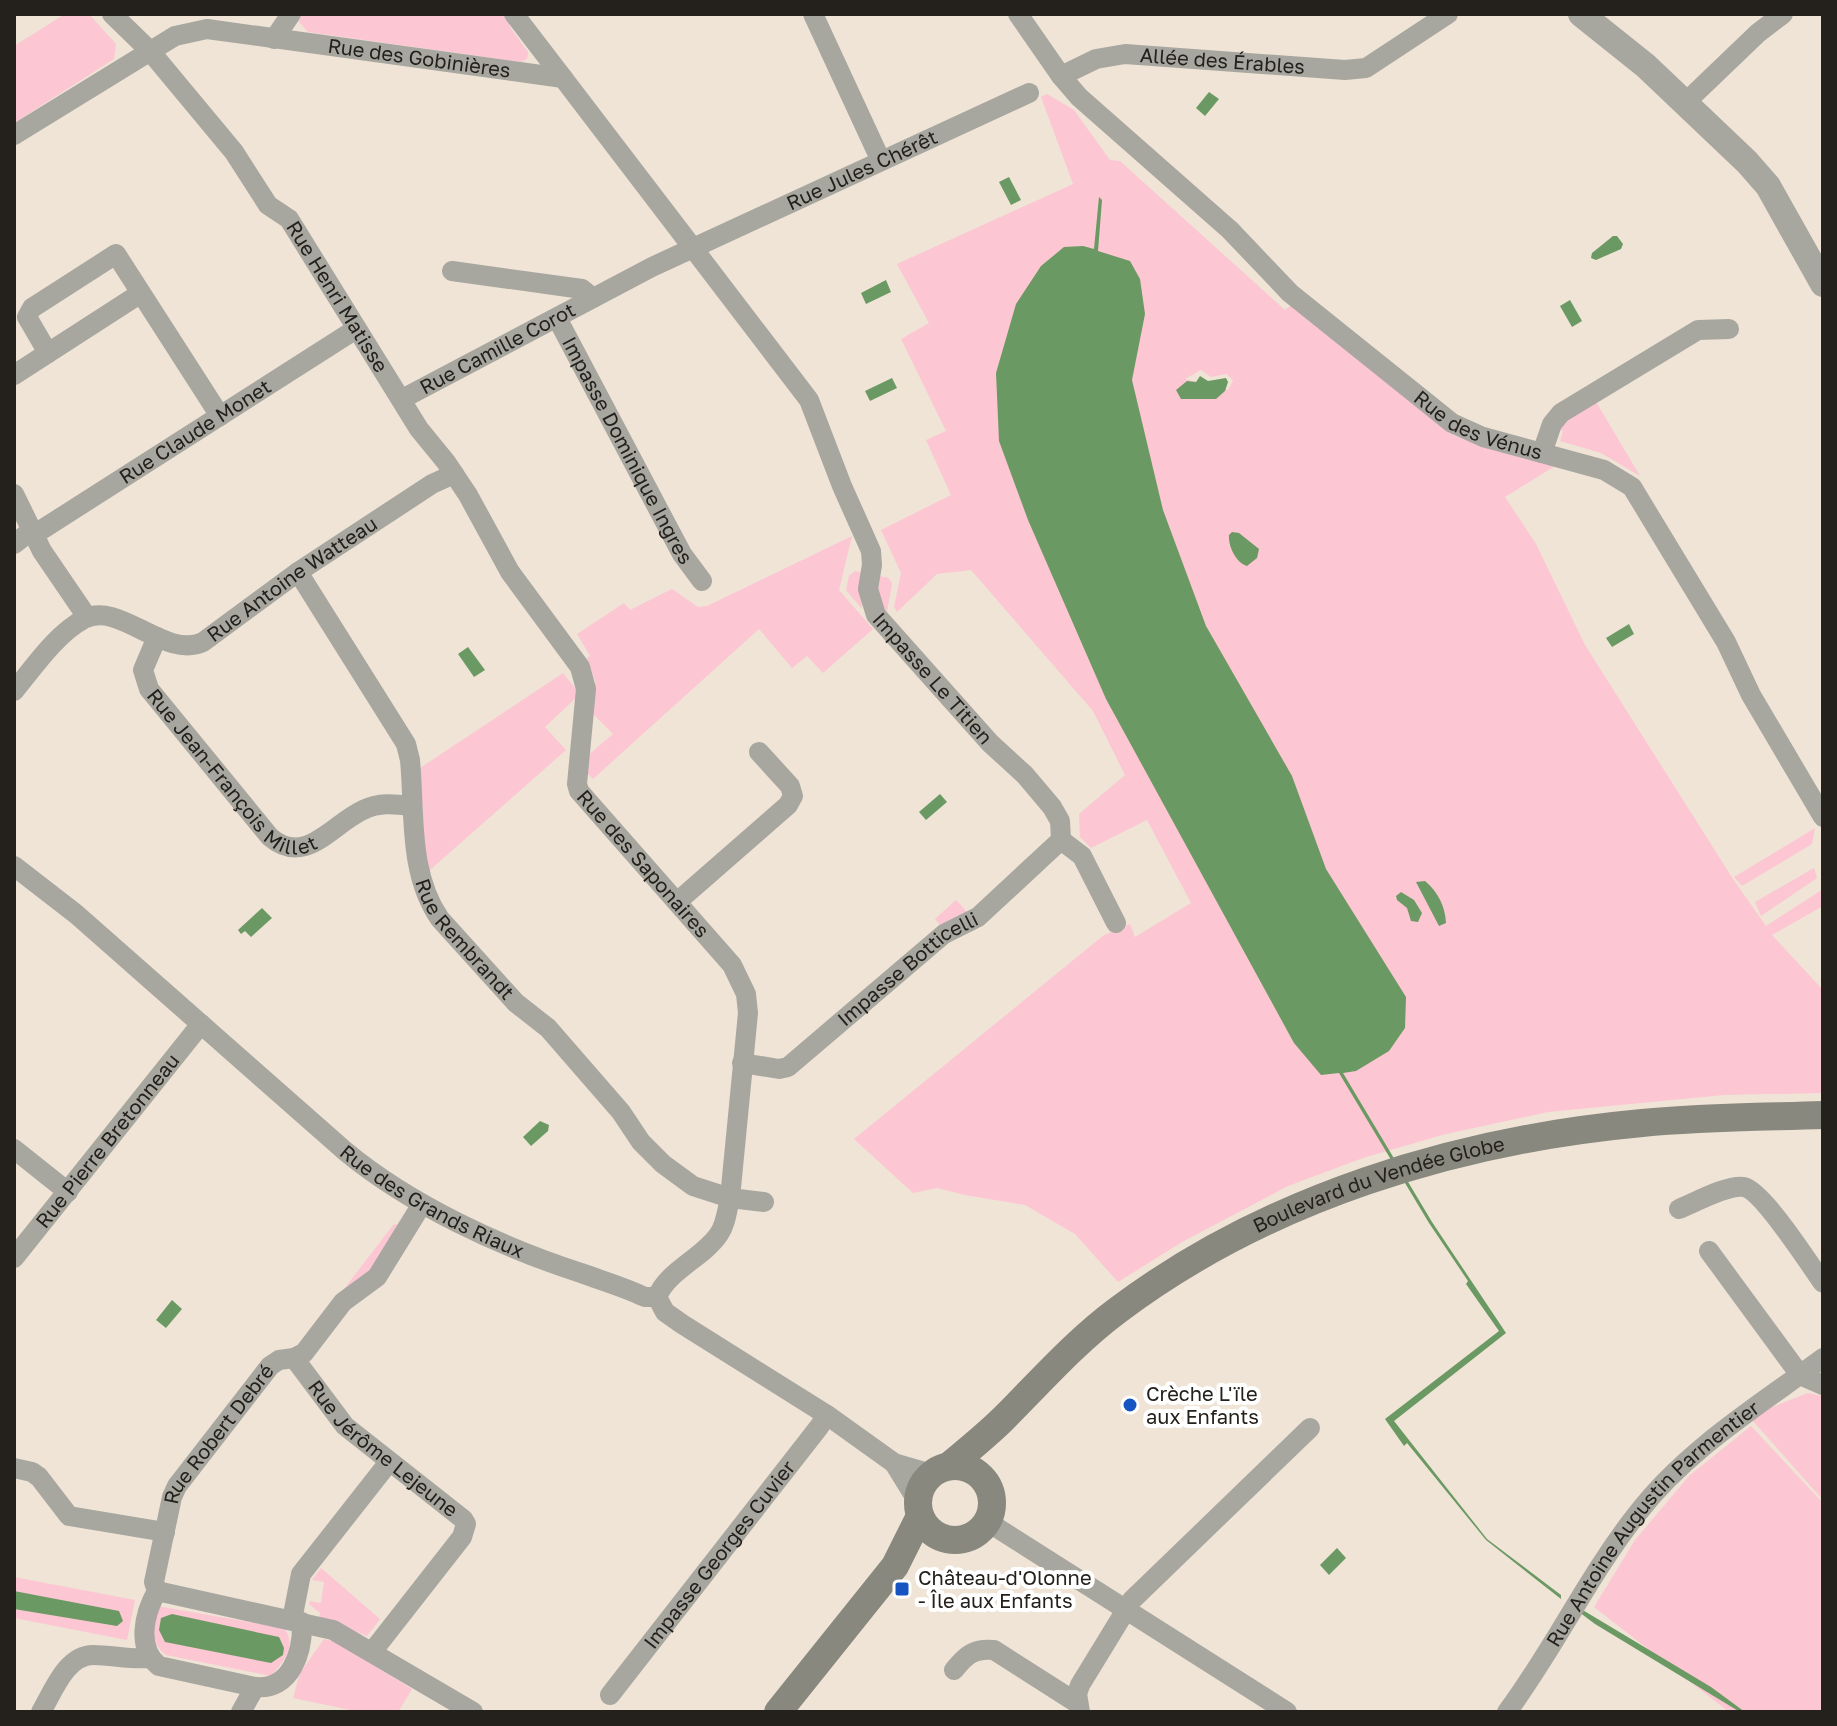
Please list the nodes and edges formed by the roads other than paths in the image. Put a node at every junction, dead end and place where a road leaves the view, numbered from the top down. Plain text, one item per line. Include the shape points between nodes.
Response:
1 (112, 14) edge
2 (291, 14) edge
3 (514, 14) edge
4 (813, 14) edge
5 (1018, 14) edge
6 (1448, 14) edge
7 (1581, 14) edge
8 (1783, 14) edge
9 (274, 39) junction
10 (150, 51) junction
11 (1061, 76) junction
12 (563, 78) junction
13 (1029, 93) dead end
14 (1686, 102) junction
15 (14, 135) edge
16 (881, 161) junction
17 (693, 248) junction
18 (452, 271) dead end
19 (1823, 284) edge
20 (141, 293) junction
21 (593, 298) junction
22 (557, 318) junction
23 (356, 329) junction
24 (1729, 329) dead end
25 (48, 353) junction
26 (14, 375) edge
27 (402, 399) junction
28 (220, 416) junction
29 (1542, 453) junction
30 (454, 474) junction
31 (14, 494) edge
32 (33, 532) junction
33 (14, 544) edge
34 (298, 572) junction
35 (702, 581) dead end
36 (87, 617) junction
37 (157, 637) junction
38 (14, 691) edge
39 (759, 752) dead end
40 (412, 806) junction
41 (1823, 817) edge
42 (1061, 840) junction
43 (14, 866) edge
44 (677, 902) junction
45 (1116, 923) dead end
46 (201, 1024) junction
47 (742, 1063) junction
48 (1823, 1115) edge
49 (14, 1149) edge
50 (68, 1192) junction
51 (730, 1198) junction
52 (764, 1202) dead end
53 (422, 1204) junction
54 (1679, 1209) dead end
55 (1709, 1251) dead end
56 (14, 1258) edge
57 (1823, 1283) edge
58 (657, 1297) junction
59 (294, 1358) junction
60 (1823, 1358) edge
61 (1800, 1375) junction
62 (1823, 1385) edge
63 (827, 1415) junction
64 (1002, 1421) junction
65 (1310, 1428) dead end
66 (389, 1462) junction
67 (894, 1463) junction
68 (14, 1468) edge
69 (941, 1470) junction
70 (982, 1477) junction
71 (919, 1509) junction
72 (988, 1522) junction
73 (165, 1532) junction
74 (942, 1538) junction
75 (895, 1566) junction
76 (157, 1591) junction
77 (1126, 1609) junction
78 (297, 1621) junction
79 (372, 1652) junction
80 (150, 1658) junction
81 (954, 1670) dead end
82 (255, 1687) junction
83 (610, 1695) dead end
84 (1078, 1707) edge
85 (41, 1712) edge
86 (241, 1712) edge
87 (473, 1712) edge
88 (778, 1712) edge
89 (1287, 1712) edge
90 (1507, 1712) edge

1 - 10 street, Rue Henri Matisse
2 - 9 street
3 - 12 street
4 - 16 street
5 - 11 street
6 - 11 street, Allée des Érables via 1366,68 1125,54 1096,59
7 - 14 street
8 - 14 street
9 - 10 street, Rue des Gobinières via 207,29 175,36
9 - 12 street, Rue des Gobinières
10 - 15 street, Rue des Gobinières
10 - 23 street, Rue Henri Matisse via 234,152 268,205 289,219
11 - 29 street, Rue des Vénus via 1230,230 1290,293 1437,412 1467,431
12 - 17 street
13 - 16 street, Rue Jules Chérêt
14 - 19 street via 1768,186
16 - 17 street, Rue Jules Chérêt
17 - 21 street, Rue Camille Corot
17 - 42 street, Impasse Le Titien via 813,407 871,551 868,589 876,615 1052,807 1060,821
18 - 21 street, Rue Camille Corot via 582,289
20 - 25 street
20 - 25 street via 116,254 44,300 27,317
20 - 28 street
21 - 22 street, Rue Camille Corot
22 - 27 street, Rue Camille Corot
22 - 35 street, Impasse Dominique Ingres via 682,554
23 - 27 street, Rue Henri Matisse
23 - 28 street, Rue Claude Monet
24 - 29 street via 1698,330 1561,413
25 - 26 street
27 - 30 street, Rue des Saponaires
28 - 32 street, Rue Claude Monet
29 - 41 street, Rue des Vénus via 1604,470 1632,487
30 - 34 street, Rue Antoine Watteau
30 - 44 street, Rue des Saponaires via 510,572 585,679 579,791
31 - 32 street
32 - 33 street, Rue Claude Monet
32 - 36 street
34 - 37 street, Rue Antoine Watteau via 196,645
34 - 40 street, Rue Rembrandt via 406,744
36 - 37 street, Rue Antoine Watteau via 102,615
36 - 38 street via 65,633
37 - 40 street, Rue Jean-François Millet via 143,670 149,689 280,845 309,845 374,806
39 - 44 street via 793,796
40 - 51 street, Rue Rembrandt via 420,873 440,919 516,1003 555,1036 652,1154 693,1186
42 - 45 street, Impasse Le Titien via 1082,856
42 - 47 street, Impasse Botticelli via 978,917 944,934 788,1067
43 - 46 street, Rue des Grands Riaux
44 - 47 street, Rue des Saponaires via 741,981 748,1013
46 - 50 street, Rue Pierre Bretonneau
46 - 53 street, Rue des Grands Riaux via 351,1156
47 - 51 street, Rue des Saponaires
48 - 64 main road, Boulevard du Vendée Globe via 1644,1122 1554,1134 1443,1158 1333,1194 1238,1236 1143,1292 1063,1356
49 - 50 street
50 - 56 street, Rue Pierre Bretonneau
51 - 52 street, Rue Rembrandt
51 - 58 street, Rue des Saponaires via 717,1238
53 - 58 street, Rue des Grands Riaux via 581,1273
53 - 59 street, Rue Robert Debré via 381,1273 343,1302 304,1353
54 - 57 street via 1744,1187 1760,1196
55 - 61 street
58 - 63 street, Rue des Grands Riaux via 665,1312 682,1324
59 - 66 street, Rue Jérôme Lejeune via 345,1426
59 - 73 street, Rue Robert Debré via 270,1366 177,1486
60 - 61 street, Rue Antoine Augustin Parmentier
61 - 62 street
61 - 90 street, Rue Antoine Augustin Parmentier via 1691,1457 1638,1511
63 - 67 street, Rue des Grands Riaux
63 - 83 street, Impasse Georges Cuvier
64 - 69 main road, Boulevard du Vendée Globe
64 - 70 main road, Boulevard du Vendée Globe
65 - 77 street
66 - 78 street via 301,1574
66 - 79 street, Rue Jérôme Lejeune via 463,1519 466,1531
67 - 69 street, Rue des Grands Riaux
67 - 71 street, Rue des Grands Riaux
68 - 73 street via 39,1477 69,1516
69 - 70 main road via 972,1470
69 - 71 main road via 924,1482
70 - 72 main road via 993,1502
71 - 74 main road
71 - 75 main road
72 - 74 main road via 963,1540
72 - 77 street
73 - 76 street, Rue Robert Debré via 154,1582
74 - 75 main road
75 - 88 main road
76 - 78 street
76 - 80 street, Rue Robert Debré via 144,1631
77 - 84 street via 1080,1685
77 - 89 street
78 - 79 street via 333,1630
78 - 82 street via 298,1655 288,1674 269,1688
79 - 87 street
80 - 82 street via 159,1666
80 - 85 street via 81,1657
81 - 84 street via 971,1652 994,1650
82 - 86 street

